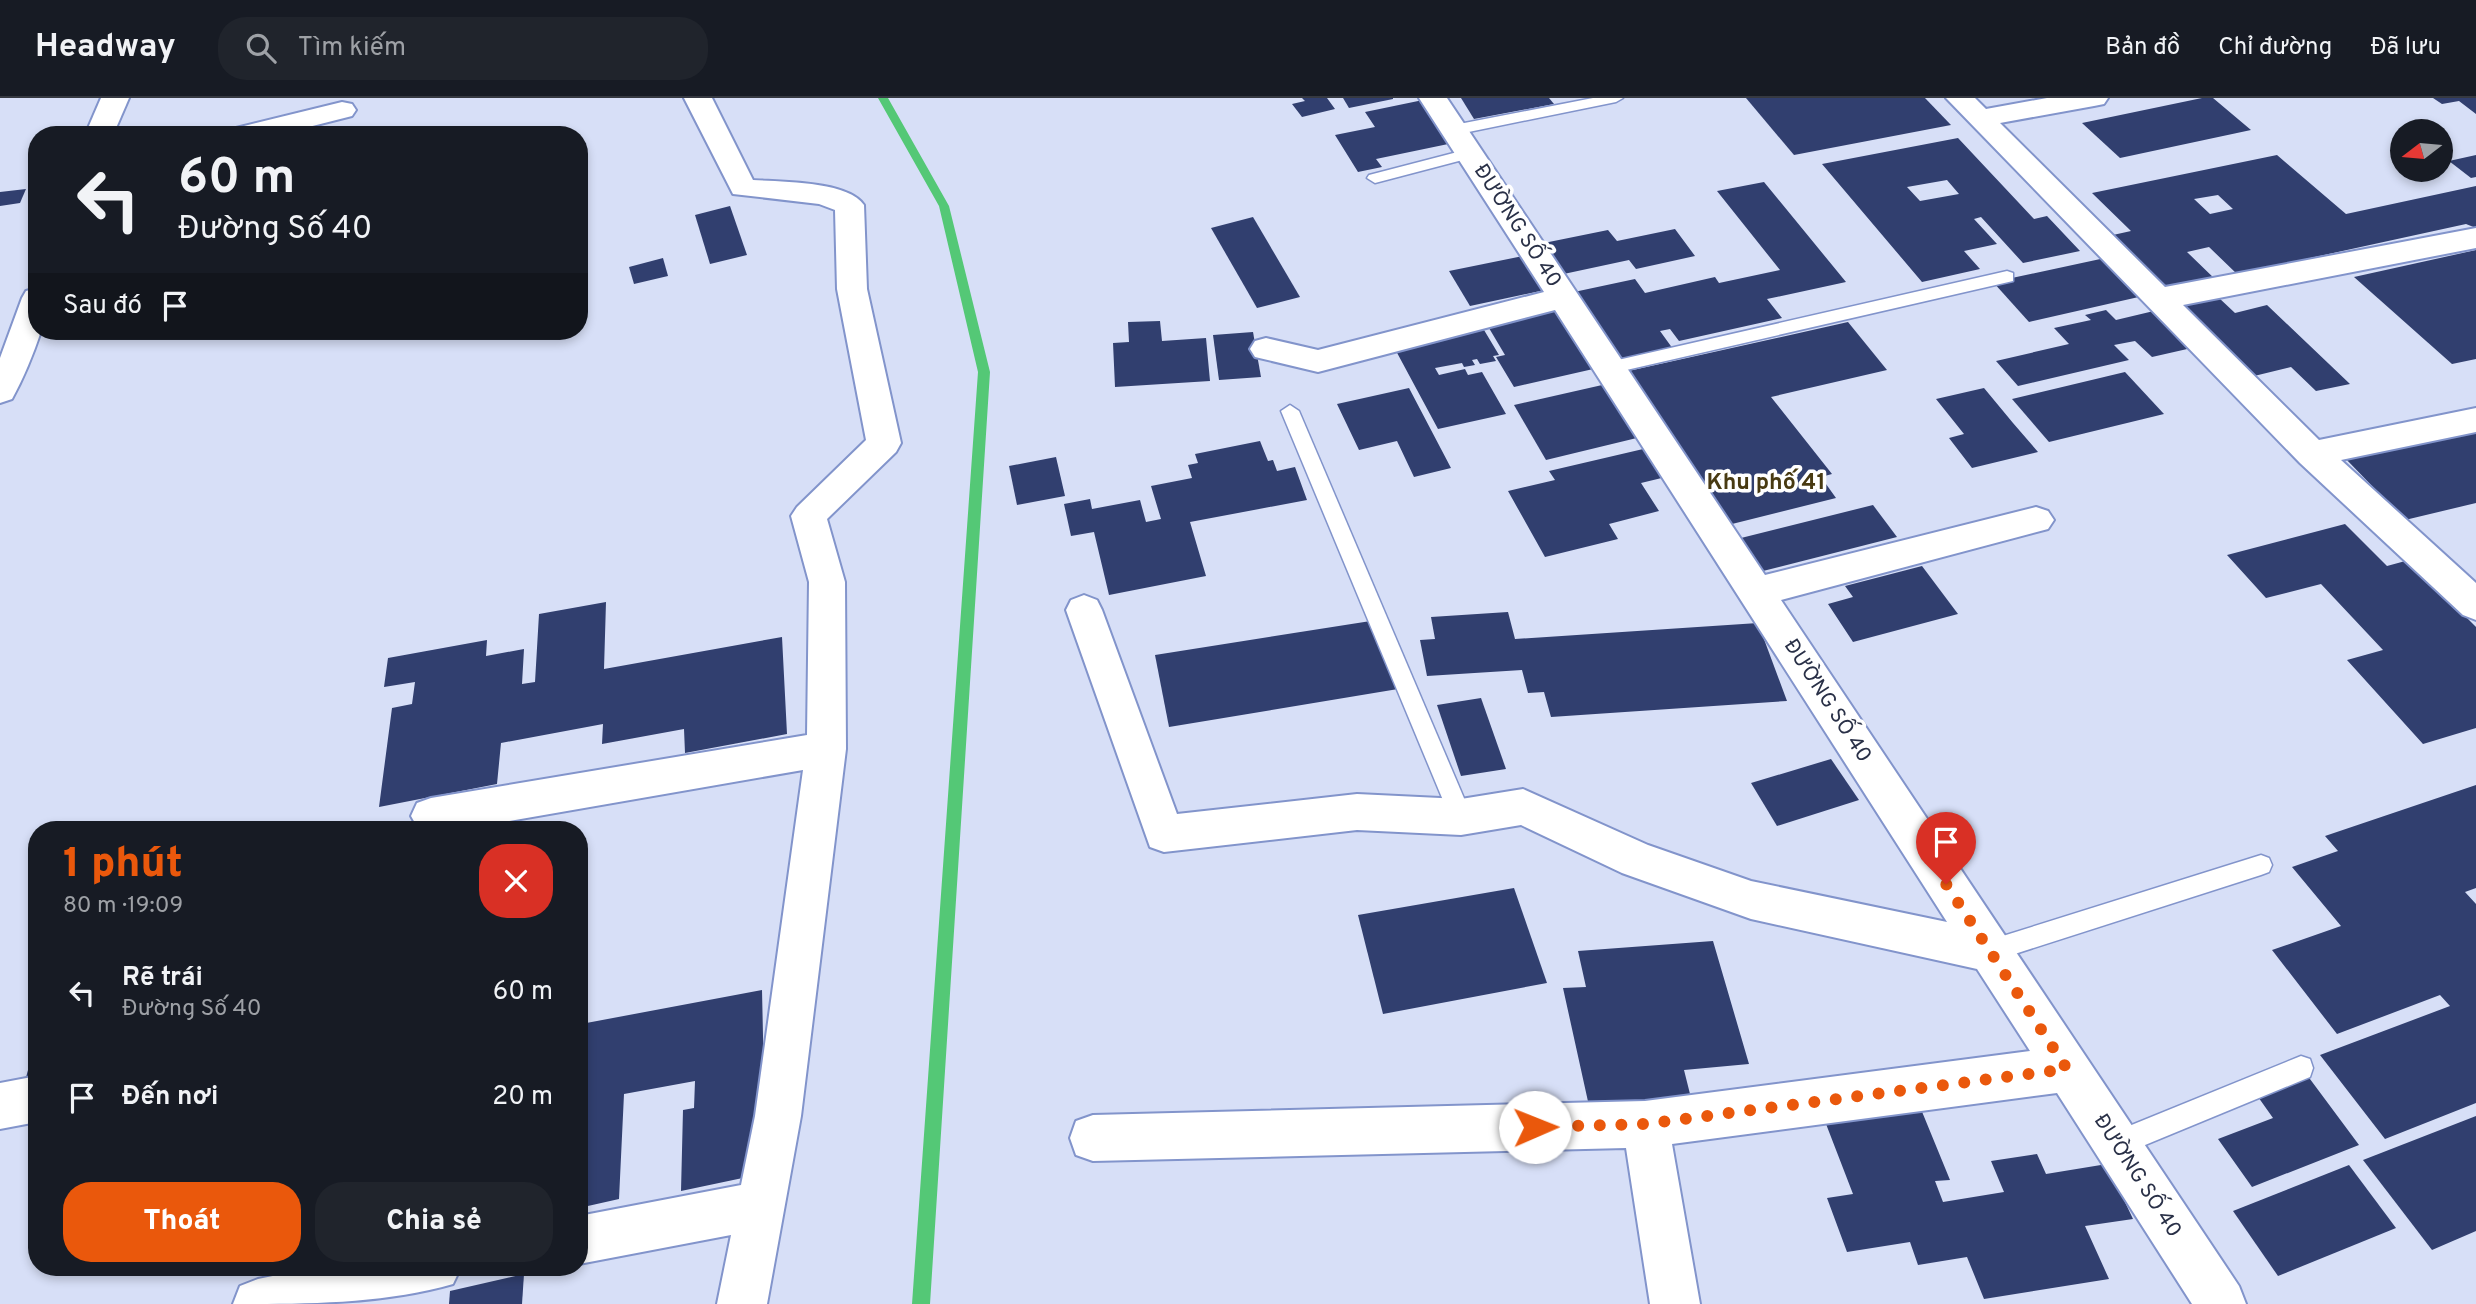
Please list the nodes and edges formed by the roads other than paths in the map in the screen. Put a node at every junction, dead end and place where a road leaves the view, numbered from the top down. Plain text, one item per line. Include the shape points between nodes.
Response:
1 (115, 98) edge
2 (698, 98) edge
3 (1433, 98) edge
4 (1616, 98) edge
5 (2094, 98) edge
6 (1970, 108) edge
7 (342, 110) dead end
8 (103, 126) edge
9 (278, 126) edge
10 (1462, 142) junction
11 (1375, 178) dead end
12 (2476, 238) edge
13 (2007, 277) dead end
14 (1563, 298) junction
15 (2159, 299) junction
16 (28, 324) edge
17 (1266, 349) dead end
18 (1609, 368) junction
19 (0, 391) edge
20 (1290, 411) dead end
21 (2476, 420) edge
22 (2312, 454) junction
23 (2036, 520) dead end
24 (1755, 592) junction
25 (2476, 605) edge
26 (1084, 610) dead end
27 (825, 749) junction
28 (431, 817) dead end
29 (1461, 817) junction
30 (2261, 865) dead end
31 (1990, 951) junction
32 (2301, 1068) dead end
33 (2067, 1069) junction
34 (28, 1101) edge
35 (0, 1106) edge
36 (1645, 1124) junction
37 (1093, 1138) dead end
38 (2116, 1144) junction
39 (761, 1205) junction
40 (588, 1238) edge
41 (393, 1276) edge
42 (258, 1304) edge
43 (742, 1304) edge
44 (1675, 1304) edge
45 (2221, 1304) edge

1 - 8 street
2 - 27 street via 743,188 824,195 849,205 852,289 884,443 809,516 827,583
3 - 10 street, ĐƯỜNG SỐ 40
4 - 10 lane
5 - 6 street
6 - 15 street
7 - 9 street
10 - 11 lane
10 - 14 street, ĐƯỜNG SỐ 40
12 - 15 street
13 - 18 lane
14 - 17 street via 1318,361
14 - 18 street, ĐƯỜNG SỐ 40
15 - 22 street
16 - 19 street
18 - 24 street, ĐƯỜNG SỐ 40
20 - 29 lane
21 - 22 street
22 - 25 street
23 - 24 street
24 - 31 street, ĐƯỜNG SỐ 40
26 - 29 street via 1164,834 1357,812
27 - 28 street
27 - 39 street via 778,1116
29 - 31 street via 1522,807 1637,860 1751,900
30 - 31 lane
31 - 33 street, ĐƯỜNG SỐ 40
32 - 38 lane
33 - 36 street
33 - 38 street, ĐƯỜNG SỐ 40
34 - 35 street
36 - 37 street
36 - 44 street
38 - 45 street, ĐƯỜNG SỐ 40
39 - 40 street
39 - 43 street
41 - 42 street

